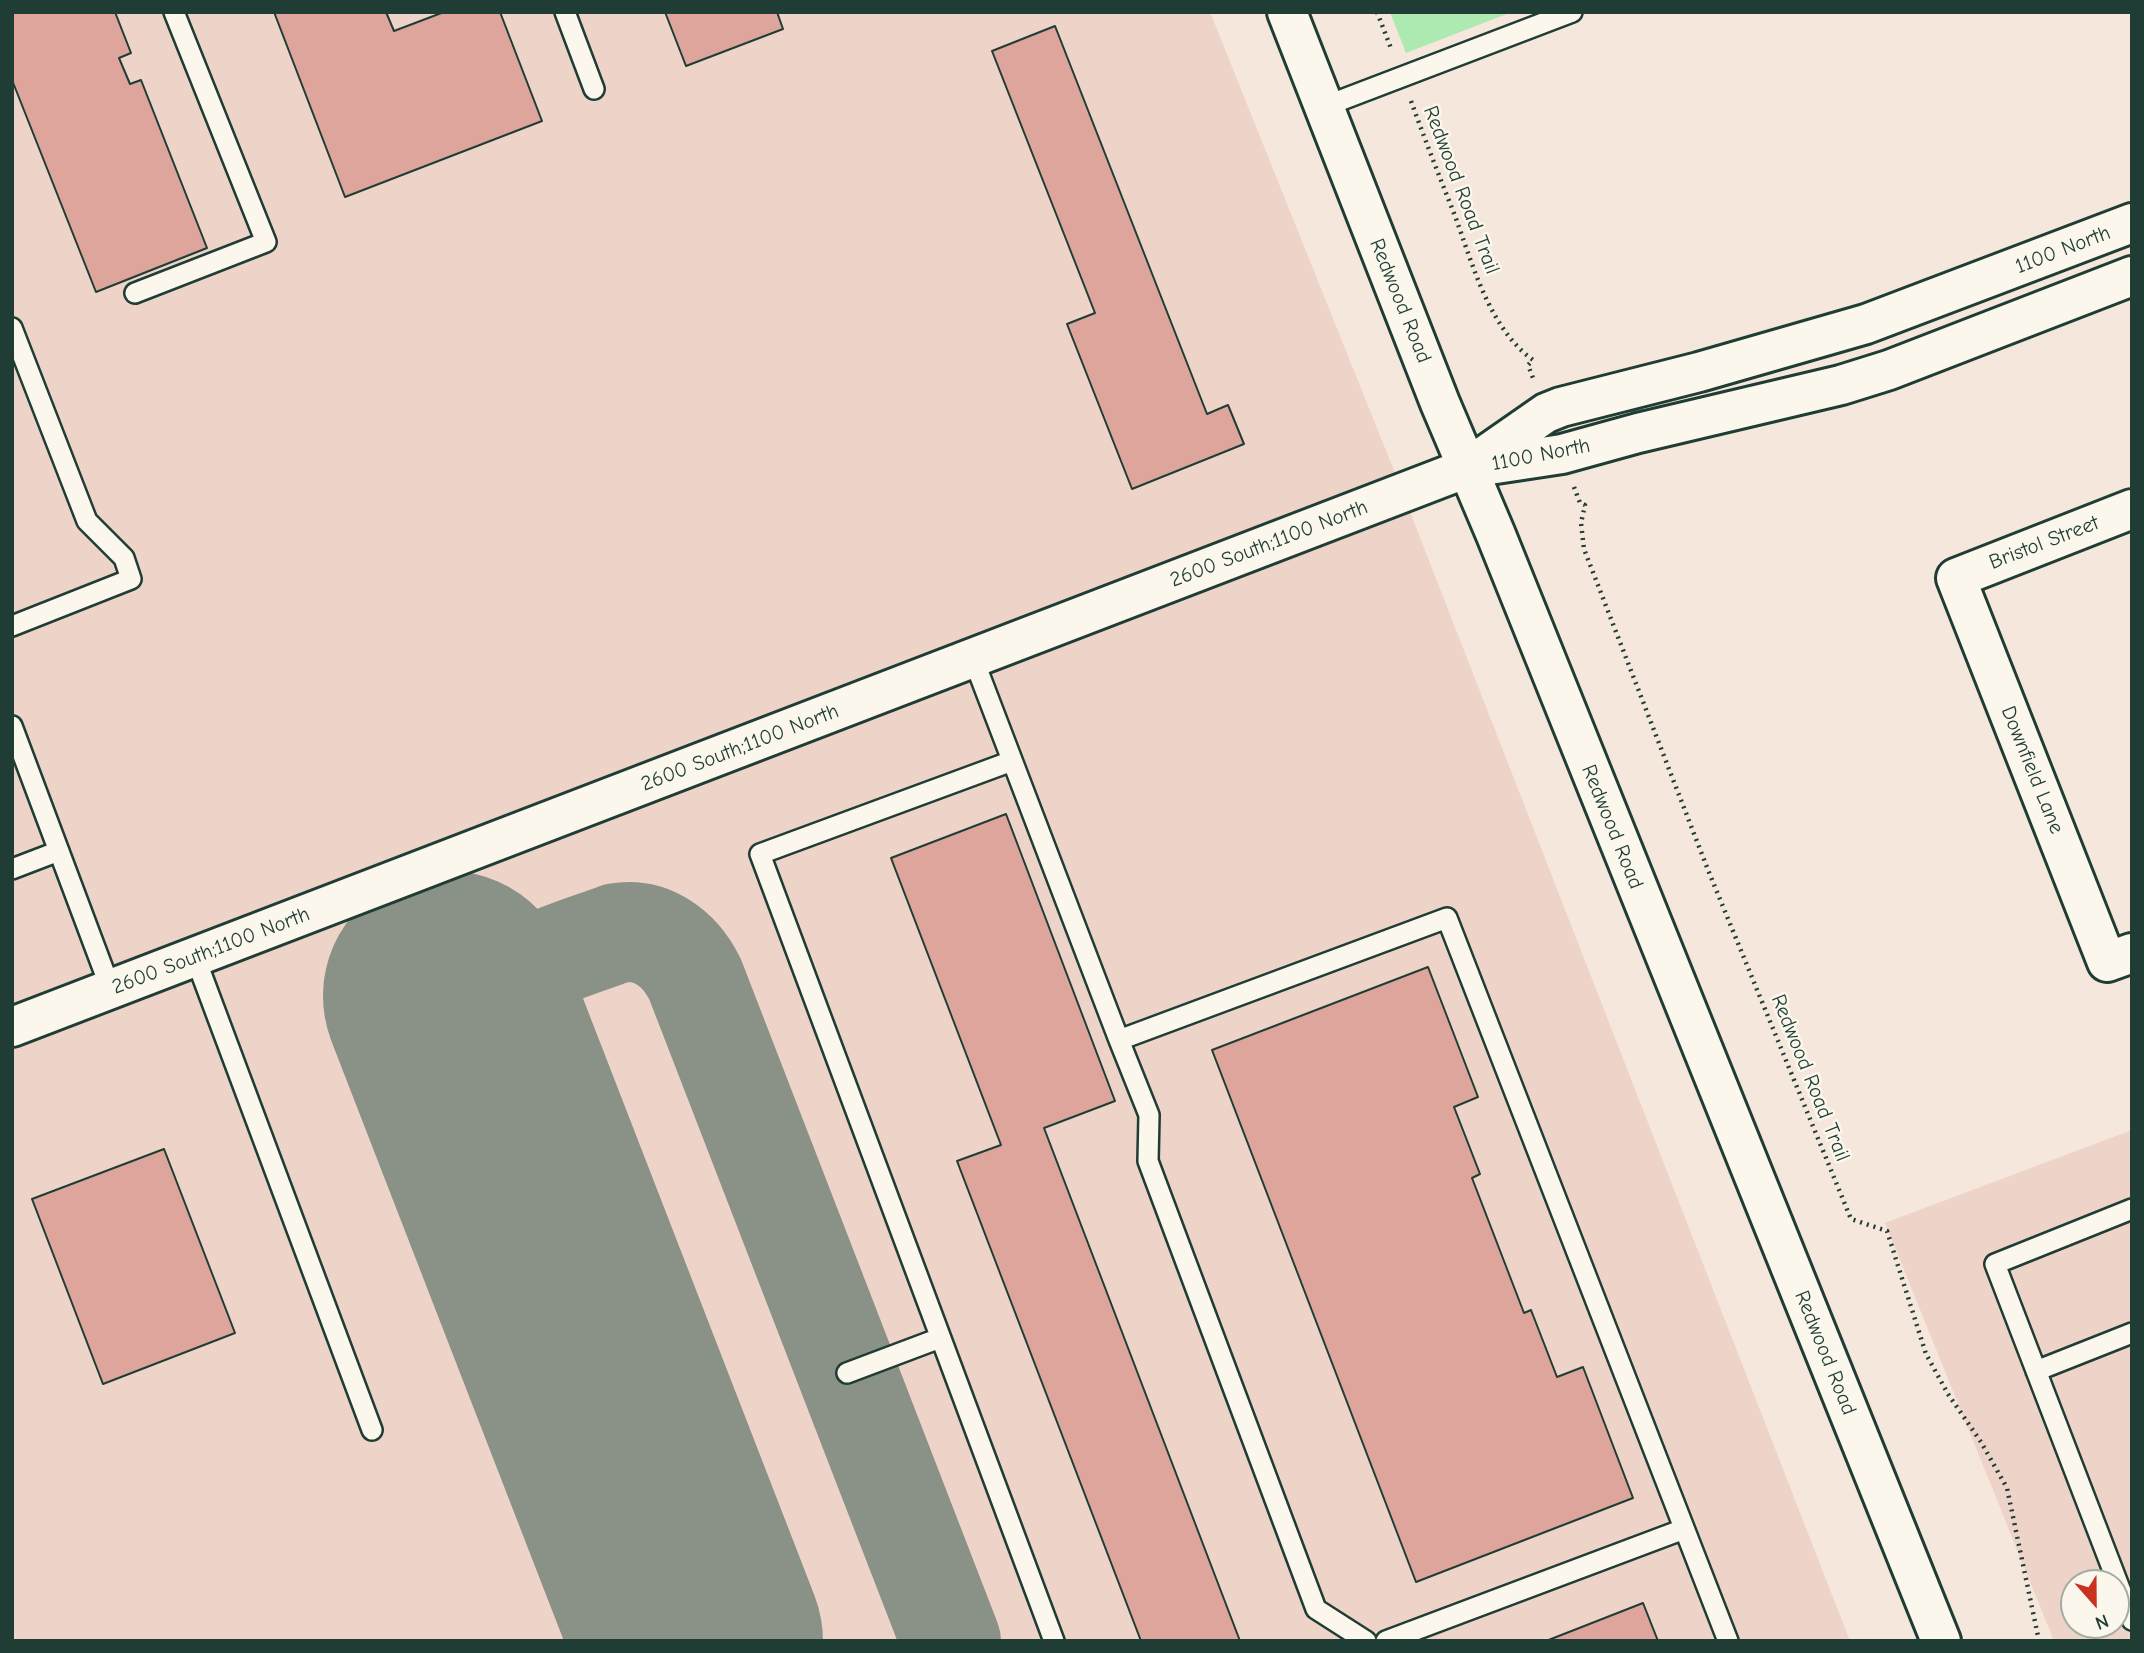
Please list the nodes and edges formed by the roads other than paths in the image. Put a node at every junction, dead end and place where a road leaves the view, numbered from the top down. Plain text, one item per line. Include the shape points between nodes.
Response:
1 (174, 12) edge
2 (565, 12) edge
3 (1287, 12) edge
4 (1572, 12) edge
5 (594, 89) dead end
6 (1323, 107) junction
7 (2132, 223) edge
8 (2132, 276) edge
9 (135, 293) dead end
10 (12, 328) edge
11 (1467, 468) junction
12 (2132, 509) edge
13 (1956, 578) joint
14 (12, 626) edge
15 (973, 658) junction
16 (12, 726) edge
17 (18, 758) edge
18 (1012, 761) junction
19 (59, 851) junction
20 (12, 869) edge
21 (195, 957) junction
22 (2120, 957) edge
23 (111, 990) junction
24 (12, 1027) edge
25 (1119, 1040) junction
26 (2132, 1209) edge
27 (2132, 1333) edge
28 (940, 1338) junction
29 (2036, 1371) junction
30 (847, 1373) dead end
31 (372, 1430) dead end
32 (1684, 1530) junction
33 (2132, 1620) edge
34 (1054, 1641) edge
35 (1366, 1641) edge
36 (1386, 1641) edge
37 (1728, 1641) edge
38 (1941, 1641) edge

1 - 9 lane via 266,242
2 - 5 lane
3 - 6 main road, Redwood Road
4 - 6 lane
6 - 11 main road, Redwood Road
7 - 11 main road, 1100 North via 1866,324 1561,407
8 - 11 main road, 1100 North via 1841,386 1562,454
10 - 14 lane via 86,521 124,558 131,579
11 - 15 main road, 2600 South;1100 North
11 - 38 main road, Redwood Road
12 - 13 main road, Bristol Street
13 - 22 main road, Downfield Lane
15 - 18 lane
15 - 21 main road, 2600 South;1100 North
16 - 17 lane
17 - 19 lane
18 - 25 lane
18 - 28 lane via 760,854
19 - 20 lane
19 - 23 lane
21 - 23 main road, 2600 South;1100 North
21 - 31 lane
23 - 24 main road, 2600 South;1100 North
25 - 32 lane via 1447,918
25 - 35 lane via 1149,1115 1148,1161 1316,1609
26 - 29 lane via 1994,1264
27 - 29 lane
28 - 30 lane
28 - 34 lane
29 - 33 lane
32 - 36 lane
32 - 37 lane

